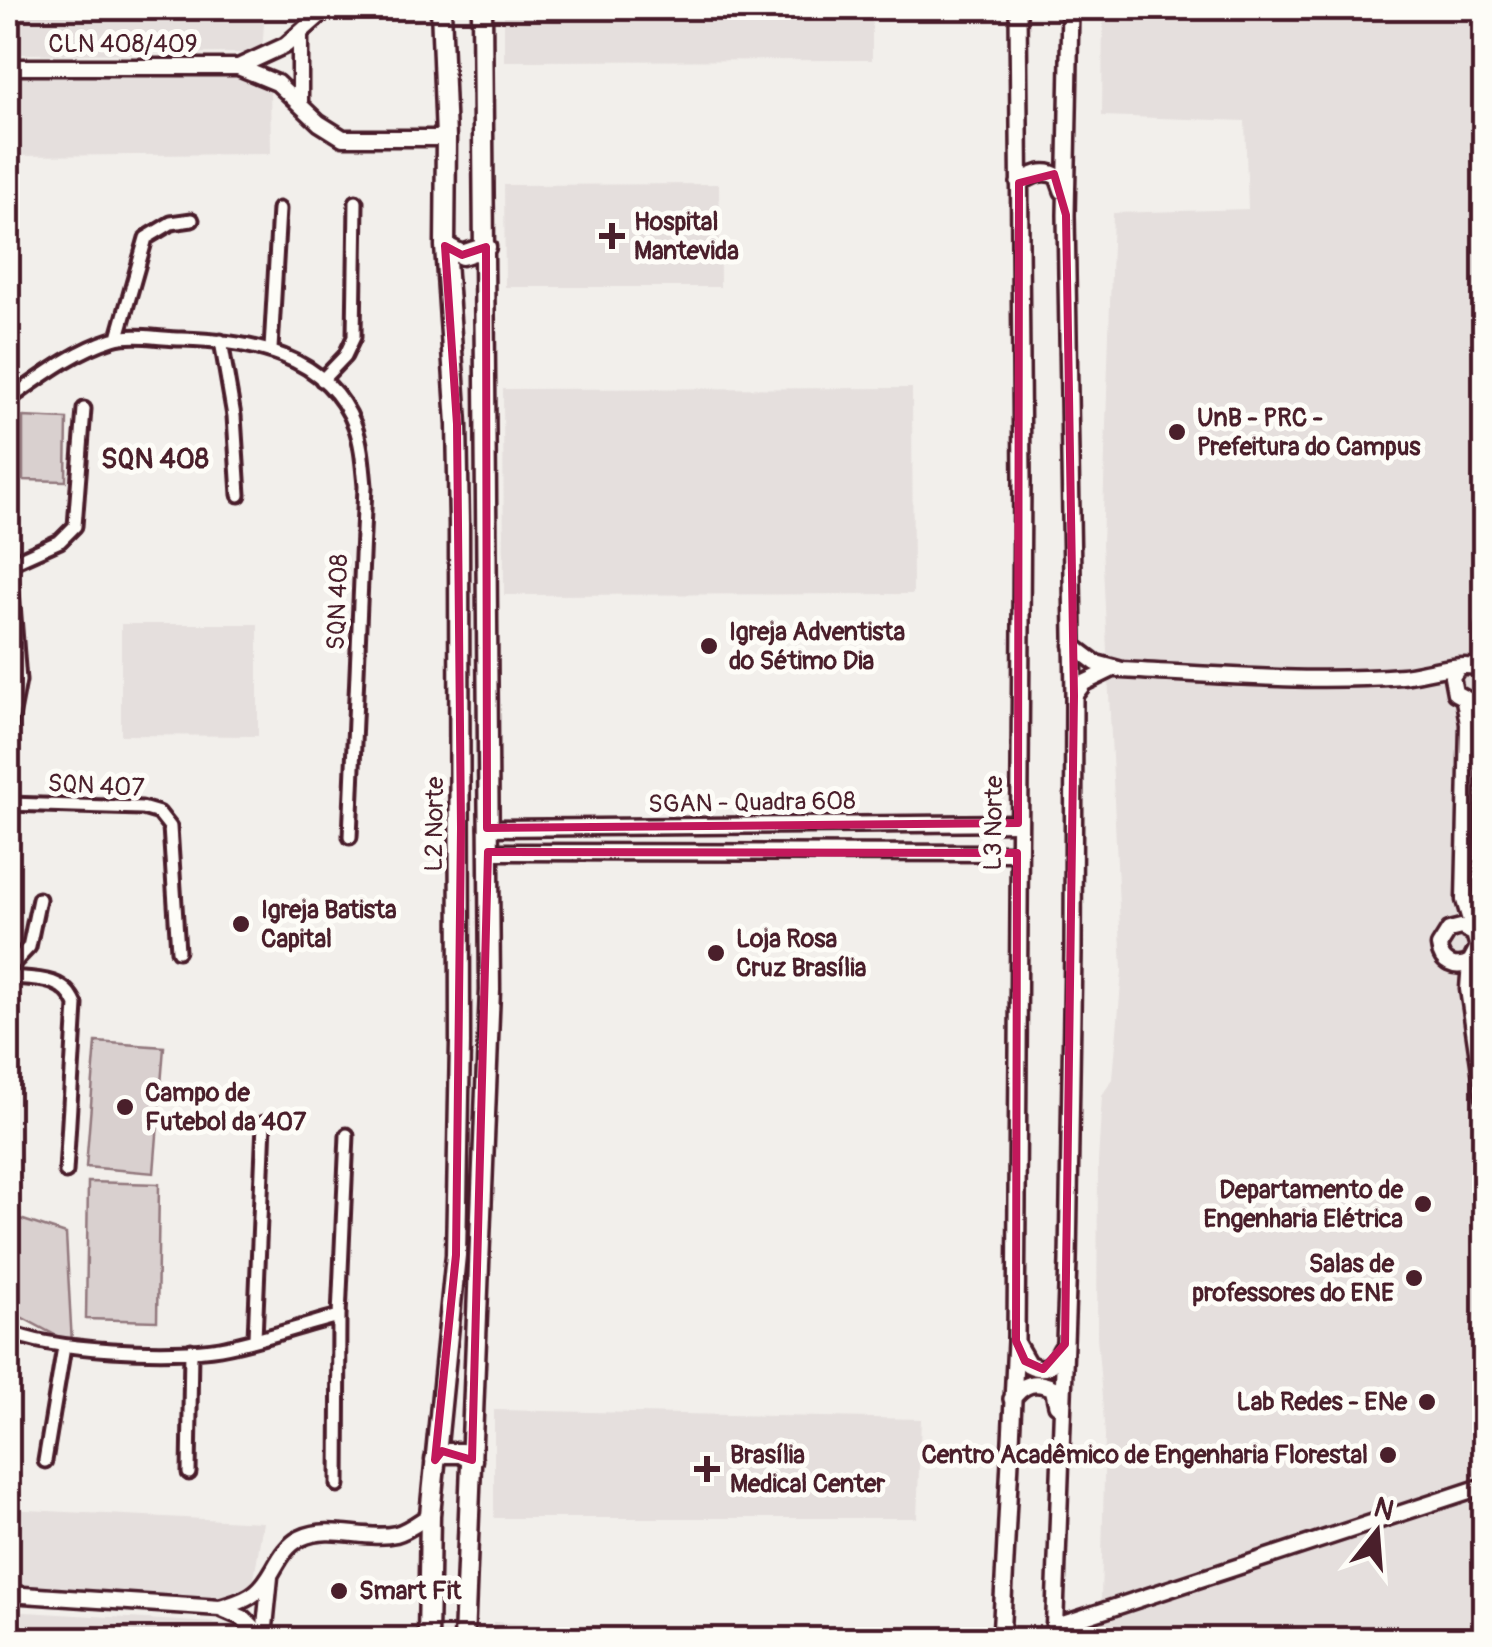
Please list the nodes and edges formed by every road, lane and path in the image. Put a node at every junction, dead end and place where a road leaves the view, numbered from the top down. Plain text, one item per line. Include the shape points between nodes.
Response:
1 (328, 8) edge
2 (441, 8) edge
3 (482, 8) edge
4 (1018, 8) edge
5 (1070, 8) edge
6 (300, 33) junction
7 (238, 67) junction
8 (8, 68) edge
9 (300, 102) junction
10 (446, 138) junction
11 (1018, 183) junction
12 (356, 202) dead end
13 (278, 209) dead end
14 (1066, 215) junction
15 (192, 220) dead end
16 (444, 246) junction
17 (486, 247) junction
18 (118, 337) junction
19 (222, 340) junction
20 (272, 349) junction
21 (322, 380) junction
22 (8, 400) edge
23 (84, 410) dead end
24 (238, 495) dead end
25 (8, 539) edge
26 (11, 563) junction
27 (1484, 629) edge
28 (1072, 646) junction
29 (1462, 666) junction
30 (1113, 669) junction
31 (1484, 670) edge
32 (1404, 676) junction
33 (13, 678) edge
34 (1452, 683) junction
35 (1074, 696) junction
36 (1483, 696) edge
37 (1464, 700) junction
38 (1468, 724) junction
39 (8, 739) edge
40 (8, 804) edge
41 (1018, 823) junction
42 (487, 828) junction
43 (350, 838) dead end
44 (488, 852) junction
45 (1017, 854) junction
46 (39, 899) dead end
47 (1464, 900) junction
48 (1454, 928) junction
49 (1471, 932) junction
50 (178, 951) dead end
51 (1470, 962) junction
52 (1450, 964) junction
53 (8, 969) edge
54 (8, 978) edge
55 (1468, 989) junction
56 (1484, 1098) edge
57 (264, 1123) dead end
58 (346, 1135) dead end
59 (66, 1172) dead end
60 (339, 1316) junction
61 (8, 1331) edge
62 (254, 1338) junction
63 (1016, 1341) junction
64 (1065, 1344) junction
65 (64, 1347) junction
66 (191, 1350) junction
67 (1012, 1399) junction
68 (1060, 1433) junction
69 (46, 1460) dead end
70 (434, 1460) junction
71 (472, 1460) junction
72 (189, 1473) dead end
73 (338, 1485) dead end
74 (1484, 1486) edge
75 (430, 1514) junction
76 (270, 1577) junction
77 (8, 1594) edge
78 (220, 1608) junction
79 (1054, 1633) edge
80 (265, 1638) edge
81 (428, 1640) edge
82 (464, 1640) edge
83 (1001, 1640) edge

1 - 6 street
2 - 10 main road, L2 Norte
3 - 17 main road, L2 Norte
4 - 11 main road, L3 Norte
5 - 14 main road
6 - 7 street
6 - 9 street
7 - 8 street, CLN 408/409
7 - 9 street via 277,83
9 - 10 street via 344,138
10 - 16 main road, L2 Norte
11 - 14 main road via 1054,174 1062,183
11 - 41 main road, L3 Norte
12 - 21 street via 354,337
13 - 20 street
14 - 28 main road
15 - 18 street via 155,230 143,242
16 - 17 main road via 462,255
16 - 70 main road, L2 Norte via 457,424 460,1044 456,1255
17 - 42 main road, L2 Norte
18 - 19 street, SQN 408
18 - 22 street, SQN 408 via 72,356
19 - 20 street, SQN 408
19 - 24 street
20 - 21 street, SQN 408
21 - 43 street, SQN 408 via 356,428 365,486
23 - 26 street via 75,526 60,541
25 - 26 street
26 - 33 street
27 - 29 street
27 - 31 street
28 - 30 street
28 - 35 main road
29 - 31 street
29 - 32 street
29 - 34 street
30 - 32 street
30 - 35 street
32 - 34 street
33 - 39 street
34 - 37 street
35 - 64 main road
36 - 37 street
36 - 38 street
37 - 38 street
38 - 47 street
40 - 50 street, SQN 407 via 142,808 166,818
41 - 42 street, SGAN - Quadra 608
41 - 45 main road, L3 Norte
42 - 44 main road, L2 Norte
44 - 45 street
44 - 71 main road, L2 Norte via 490,990
45 - 63 main road, L3 Norte
46 - 53 street via 28,947
47 - 48 street
47 - 49 street
48 - 49 street
48 - 52 street via 1439,946
49 - 51 street via 1478,947
51 - 52 street
51 - 55 street
52 - 55 street
54 - 59 street via 56,983 76,1005
55 - 56 street
57 - 62 street
58 - 60 street
60 - 62 street
60 - 73 street
61 - 65 street
62 - 66 street
63 - 64 main road via 1028,1364 1044,1368
63 - 67 main road, L3 Norte
64 - 68 main road
65 - 66 street
65 - 69 street
66 - 72 street
67 - 68 main road via 1028,1384 1052,1388
67 - 83 main road, L3 Norte
68 - 79 main road
70 - 71 main road via 453,1451
70 - 75 main road, L2 Norte
71 - 82 main road, L2 Norte
74 - 79 street
75 - 76 street via 391,1536 325,1532 302,1538 287,1548
75 - 81 main road, L2 Norte
76 - 78 street via 244,1600
76 - 80 street
77 - 78 street
78 - 80 street

